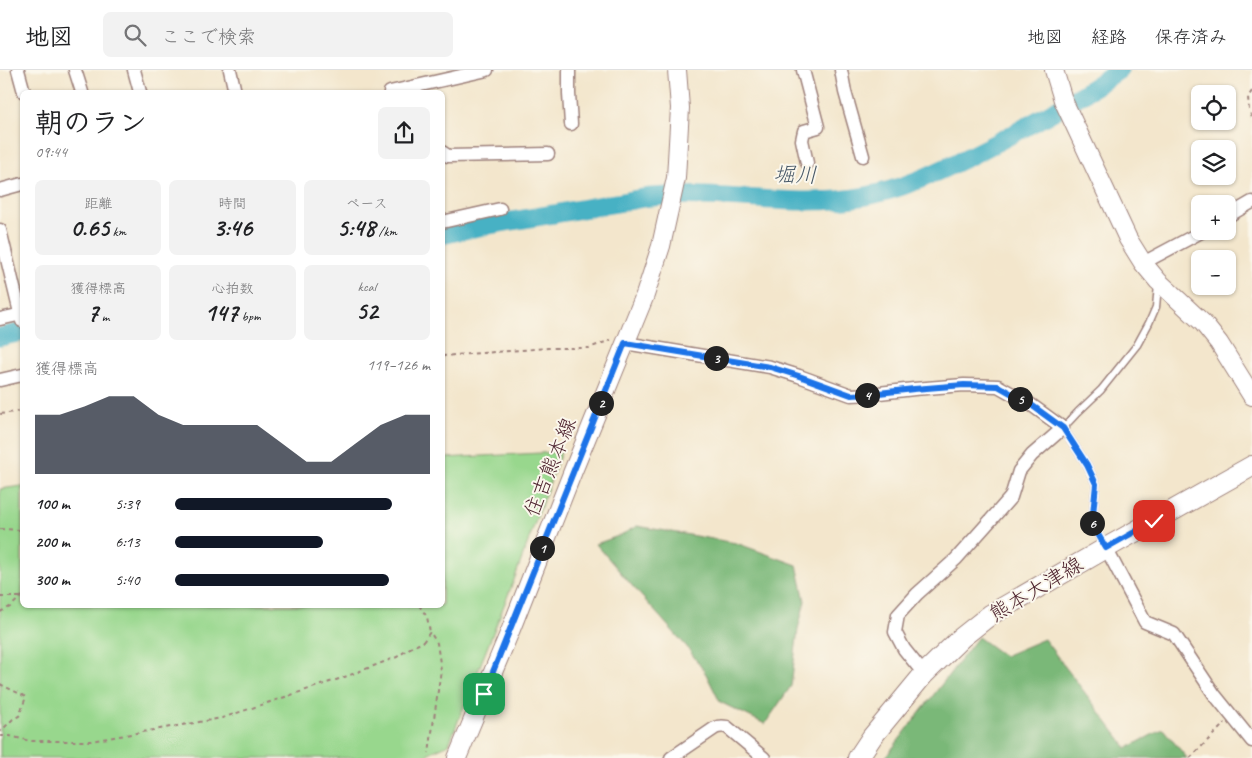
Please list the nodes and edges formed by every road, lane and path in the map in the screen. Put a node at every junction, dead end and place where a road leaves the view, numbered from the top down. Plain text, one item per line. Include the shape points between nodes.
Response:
1 (18, 70) edge
2 (75, 70) edge
3 (134, 70) edge
4 (230, 70) edge
5 (487, 70) edge
6 (569, 70) edge
7 (677, 70) edge
8 (803, 70) edge
9 (842, 70) edge
10 (1054, 70) edge
11 (447, 80) edge
12 (23, 90) edge
13 (81, 90) edge
14 (139, 90) edge
15 (235, 90) edge
16 (411, 90) edge
17 (1252, 91) edge
18 (1252, 118) edge
19 (571, 124) dead end
20 (445, 154) edge
21 (548, 154) dead end
22 (863, 156) dead end
23 (807, 163) dead end
24 (20, 185) edge
25 (0, 190) edge
26 (1252, 202) edge
27 (500, 209) dead end
28 (1236, 211) edge
29 (445, 221) edge
30 (0, 230) edge
31 (1191, 237) edge
32 (1143, 263) junction
33 (1158, 281) junction
34 (20, 308) edge
35 (20, 316) edge
36 (0, 319) edge
37 (625, 343) junction
38 (445, 356) edge
39 (20, 375) edge
40 (0, 380) edge
41 (1252, 396) edge
42 (20, 410) edge
43 (0, 414) edge
44 (1063, 428) junction
45 (1252, 466) edge
46 (0, 529) edge
47 (20, 530) edge
48 (1106, 548) junction
49 (0, 597) edge
50 (20, 597) edge
51 (20, 599) edge
52 (421, 608) edge
53 (0, 612) edge
54 (430, 632) junction
55 (924, 674) junction
56 (0, 684) edge
57 (1231, 716) junction
58 (0, 732) edge
59 (0, 736) edge
60 (1252, 741) edge
61 (429, 753) dead end
62 (457, 758) edge
63 (671, 758) edge
64 (764, 758) edge
65 (858, 758) edge
66 (1190, 758) edge

1 - 12 street
2 - 13 street
3 - 14 street
4 - 15 street
5 - 11 street
6 - 19 street
7 - 37 main road, 住吉熊本線 via 680,108 676,178 661,246
8 - 23 street via 818,127 804,131 802,140
9 - 22 street
10 - 32 main road via 1066,108 1128,239
11 - 16 street
17 - 18 path via 1248,97
20 - 21 street
24 - 25 street
26 - 28 street
27 - 29 street
30 - 34 street
31 - 32 street
32 - 33 main road
33 - 41 main road via 1203,323
33 - 44 lane via 1156,307 1136,345 1101,390
35 - 36 street
37 - 38 path via 611,340 588,348
37 - 44 street via 770,367 851,395 964,385 998,386
37 - 62 main road, 住吉熊本線
39 - 40 street
42 - 43 path
44 - 48 lane via 1096,484 1092,524
44 - 55 street via 1019,471 1011,497 989,522 898,615 895,632
45 - 48 main road, 熊本大津線
46 - 47 path
48 - 55 main road, 熊本大津線 via 990,615
48 - 57 street via 1145,622 1174,634
49 - 50 path
51 - 53 path
52 - 54 path
54 - 59 path via 423,642 397,657 222,718 91,741 30,741
54 - 61 path via 437,643 441,670
55 - 65 main road, 熊本大津線
56 - 58 path via 26,697 19,716
57 - 60 street
57 - 66 path
63 - 64 street via 715,728 724,726

